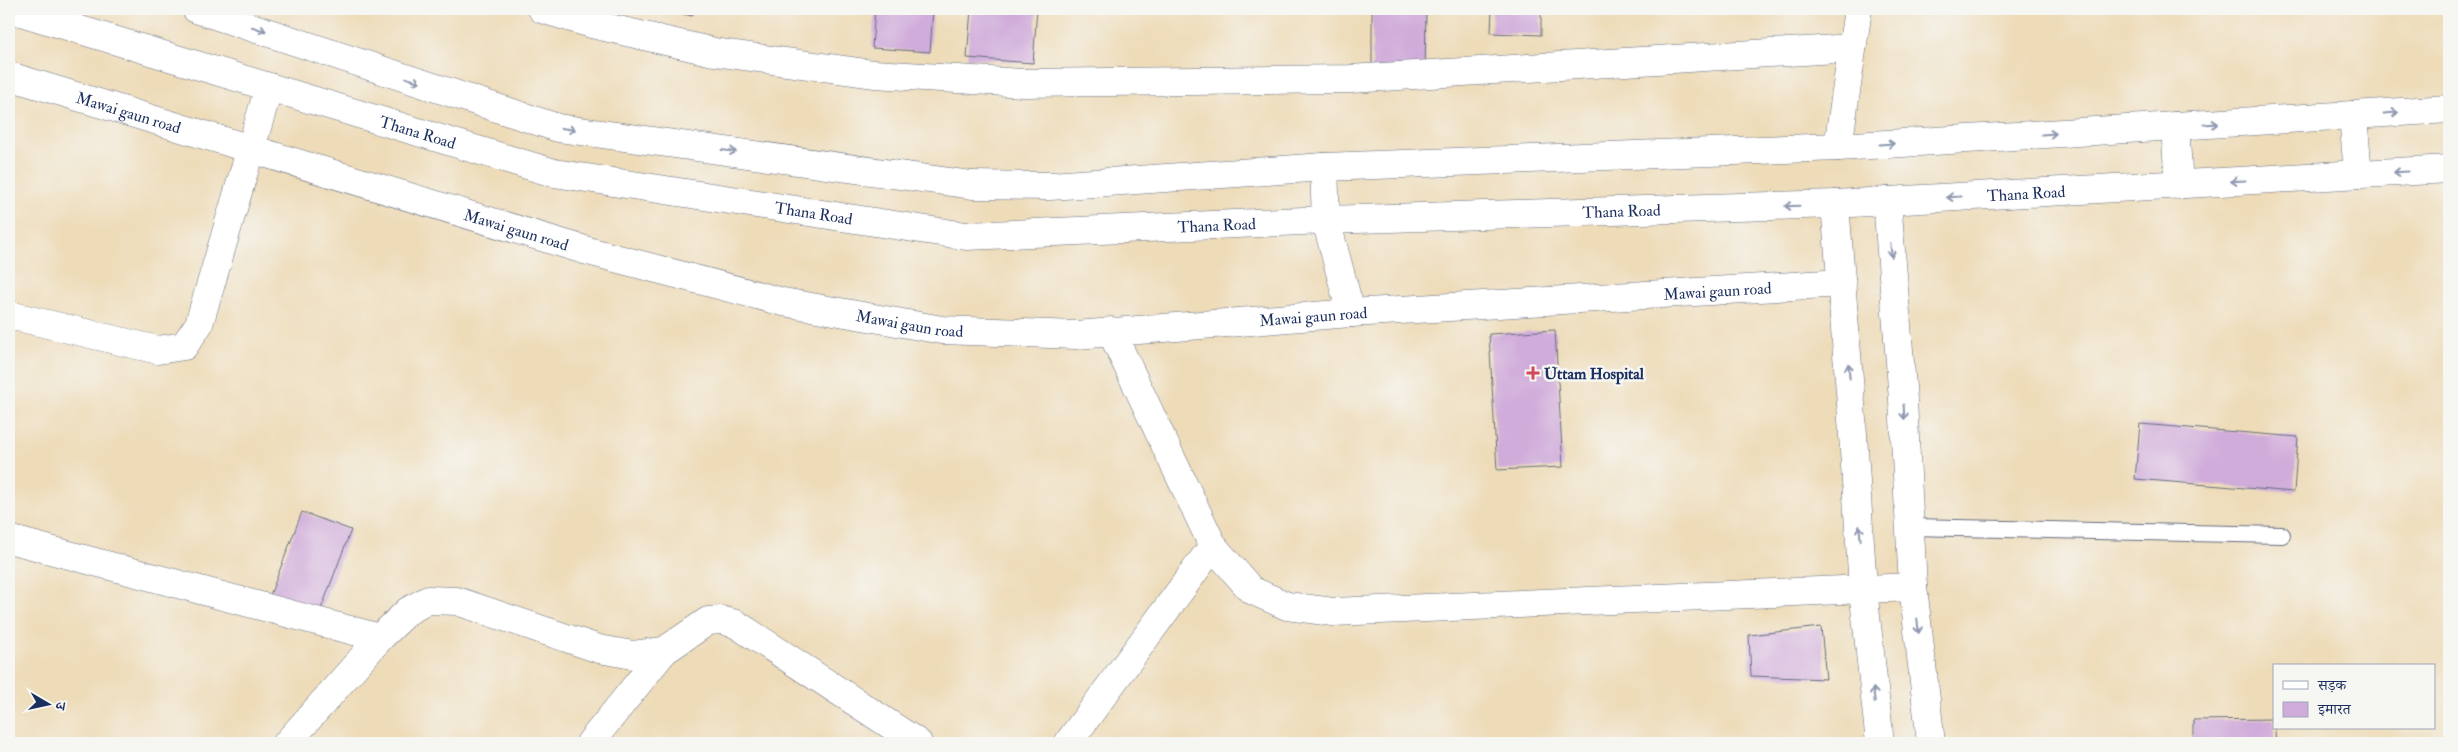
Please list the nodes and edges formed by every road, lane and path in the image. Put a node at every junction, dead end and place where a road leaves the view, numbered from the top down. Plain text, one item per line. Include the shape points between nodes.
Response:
1 (11, 9) edge
2 (196, 9) edge
3 (542, 9) edge
4 (1858, 9) edge
5 (594, 16) edge
6 (1852, 48) junction
7 (9, 76) edge
8 (269, 87) junction
9 (2449, 109) edge
10 (2353, 115) junction
11 (2175, 126) junction
12 (1838, 147) junction
13 (250, 150) junction
14 (1324, 167) junction
15 (2449, 169) edge
16 (2358, 174) junction
17 (2179, 184) junction
18 (1887, 201) junction
19 (1835, 204) junction
20 (1326, 220) junction
21 (1842, 283) junction
22 (1351, 313) junction
23 (9, 315) edge
24 (1111, 331) junction
25 (1910, 528) junction
26 (2282, 534) dead end
27 (9, 539) edge
28 (1213, 546) junction
29 (1914, 586) junction
30 (1863, 589) junction
31 (380, 638) junction
32 (664, 651) junction
33 (287, 743) edge
34 (590, 743) edge
35 (918, 743) edge
36 (1068, 743) edge
37 (1880, 743) edge
38 (1931, 743) edge

1 - 8 street, Thana Road
2 -> 14 street via 558,128 972,185 1050,186
3 - 5 street
4 - 6 street
5 - 6 street via 714,52 874,74 1024,83 1350,79
6 - 12 street
7 - 13 street, Mawai gaun road
8 - 13 street
8 - 20 street, Thana Road via 554,173 966,236
10 -> 9 street
11 -> 10 street
10 - 16 street
12 -> 11 street
11 - 17 street
12 - 14 street
13 - 23 street via 199,324 184,346 158,350
13 - 24 street, Mawai gaun road via 588,251 784,302 942,330 1076,335
14 - 20 street
15 -> 16 street, Thana Road
16 -> 17 street, Thana Road
17 -> 18 street, Thana Road
18 - 19 street, Thana Road
18 -> 25 street
19 -> 20 street, Thana Road
19 - 21 street
20 - 22 street
21 - 22 street, Mawai gaun road
30 -> 21 street
22 - 24 street, Mawai gaun road
24 - 28 street
25 - 26 lane
25 - 29 street
27 - 31 street
28 - 30 street via 1252,590 1287,606 1333,612
28 - 36 street
29 - 30 street
29 -> 38 street
37 -> 30 street
31 - 32 street via 408,611 428,600 457,602 599,649 632,655
31 - 33 street
32 - 34 street
32 - 35 street via 708,621 736,624

